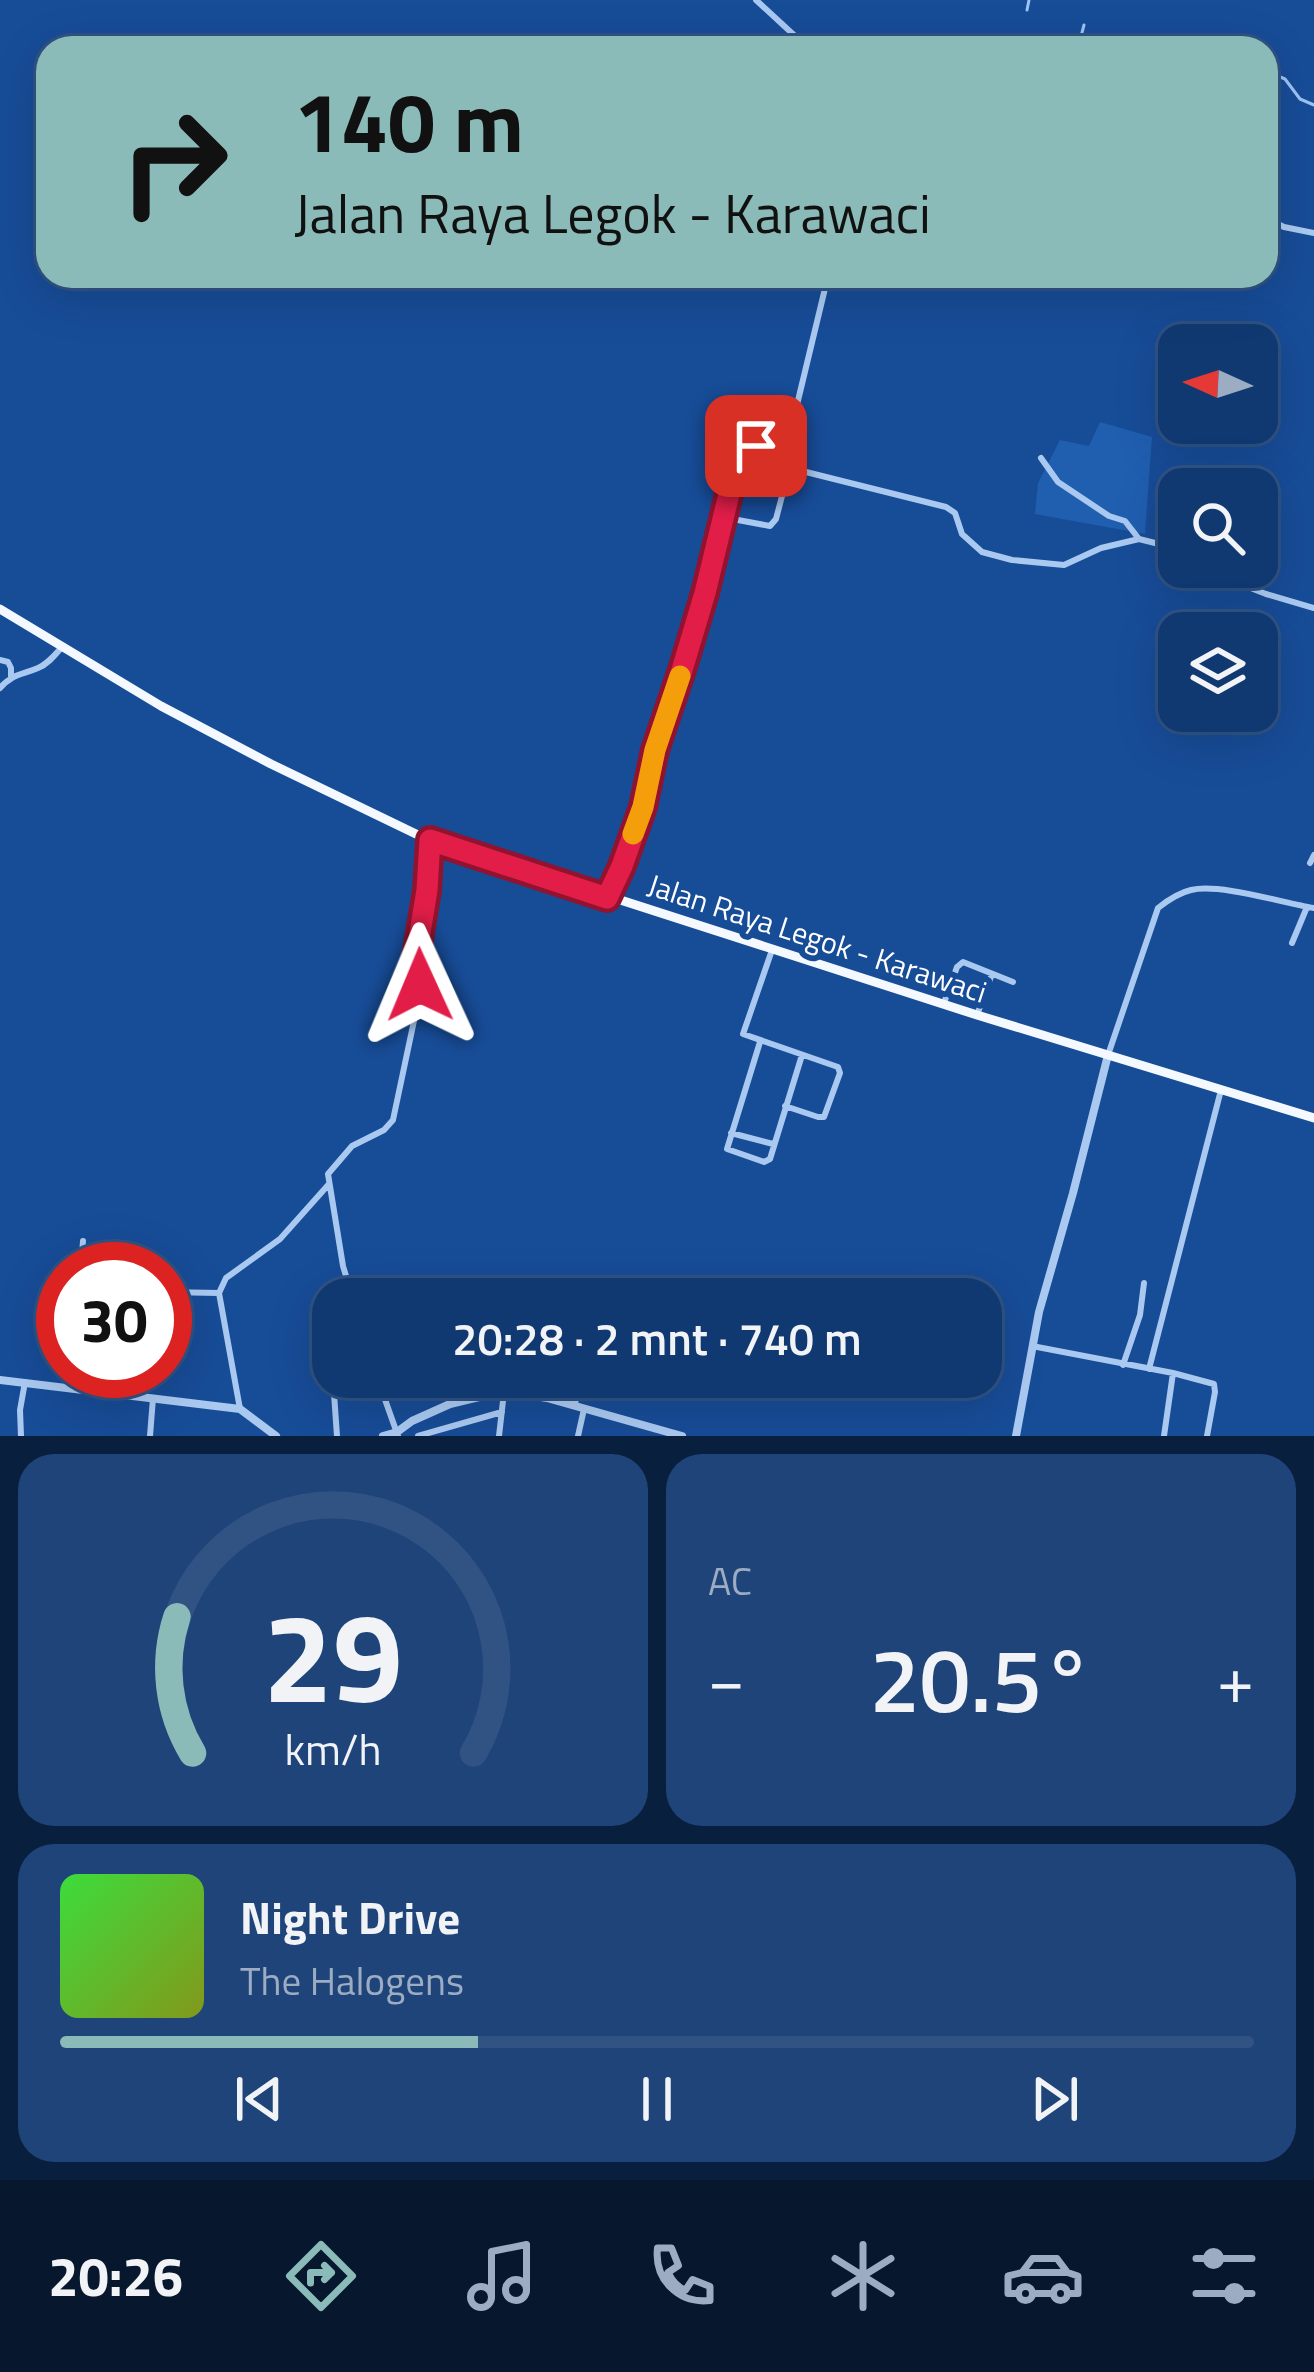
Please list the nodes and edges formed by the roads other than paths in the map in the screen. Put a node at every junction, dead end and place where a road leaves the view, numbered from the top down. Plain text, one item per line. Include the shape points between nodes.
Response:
1 (756, 0) edge
2 (795, 36) edge
3 (1278, 223) edge
4 (1314, 232) edge
5 (825, 288) edge
6 (1041, 458) dead end
7 (722, 517) junction
8 (1139, 538) junction
9 (1158, 543) edge
10 (1251, 588) edge
11 (1314, 608) edge
12 (0, 609) edge
13 (62, 646) junction
14 (0, 660) edge
15 (11, 676) junction
16 (0, 688) edge
17 (430, 840) junction
18 (607, 898) junction
19 (1310, 907) edge
20 (1292, 943) dead end
21 (772, 950) junction
22 (992, 974) junction
23 (1012, 982) dead end
24 (944, 1004) junction
25 (976, 1015) junction
26 (760, 1042) junction
27 (802, 1054) junction
28 (1108, 1055) junction
29 (1221, 1090) junction
30 (785, 1106) junction
31 (1314, 1118) edge
32 (730, 1132) junction
33 (772, 1144) junction
34 (329, 1184) junction
35 (346, 1278) edge
36 (1144, 1283) dead end
37 (192, 1292) edge
38 (219, 1293) junction
39 (1032, 1346) junction
40 (1124, 1365) junction
41 (1149, 1369) junction
42 (1173, 1373) junction
43 (0, 1380) edge
44 (25, 1382) junction
45 (36, 1384) edge
46 (152, 1398) joint
47 (335, 1398) edge
48 (384, 1398) edge
49 (476, 1398) edge
50 (503, 1398) edge
51 (545, 1398) edge
52 (580, 1398) edge
53 (579, 1407) junction
54 (239, 1409) junction
55 (502, 1412) junction
56 (440, 1432) edge
57 (397, 1434) edge
58 (21, 1436) edge
59 (150, 1436) edge
60 (276, 1436) edge
61 (338, 1436) edge
62 (383, 1436) edge
63 (418, 1436) edge
64 (500, 1436) edge
65 (578, 1436) edge
66 (682, 1436) edge
67 (1016, 1436) edge
68 (1164, 1436) edge
69 (1207, 1436) edge

1 - 2 street
3 - 4 street
5 - 7 street via 789,438 779,448 741,449
6 - 8 street via 1058,482 1125,521
7 - 8 street via 770,526 787,477 798,470 946,507 982,552 1012,560 1064,566
7 - 18 street via 643,807
8 - 9 street
10 - 11 street
12 - 13 main road, Jalan Raya Legok - Karawaci
13 - 15 street via 38,668
13 - 17 main road, Jalan Raya Legok - Karawaci via 271,764
14 - 15 street
15 - 16 street
17 - 18 main road, Jalan Raya Legok - Karawaci
17 - 34 street via 416,957 426,964 393,1120 352,1146 328,1174
18 - 21 main road, Jalan Raya Legok - Karawaci
19 - 20 street
19 - 28 street via 1194,888 1170,898 1158,908
21 - 24 main road, Jalan Raya Legok - Karawaci
21 - 26 street via 742,1030
22 - 23 street
22 - 24 street via 959,964
22 - 25 street
24 - 25 main road, Jalan Raya Legok - Karawaci
25 - 28 main road, Jalan Raya Legok - Karawaci
26 - 27 street
26 - 32 street
27 - 30 street
27 - 30 street via 840,1072 824,1117
28 - 29 main road, Jalan Raya Legok - Karawaci
28 - 39 street
29 - 31 main road, Jalan Raya Legok - Karawaci
29 - 41 street
30 - 33 street
32 - 33 street
32 - 33 street via 728,1151 764,1162
34 - 35 street
34 - 38 street
36 - 40 street
37 - 38 street
38 - 54 street
39 - 40 street
39 - 67 street
40 - 41 street
41 - 42 street
42 - 68 street
42 - 69 street via 1216,1387
43 - 44 street
44 - 45 street
44 - 58 street
46 - 54 street
46 - 59 street
47 - 61 street
48 - 57 street
49 - 57 street via 437,1408
50 - 55 street
51 - 53 street
52 - 53 street
53 - 65 street
53 - 66 street
54 - 60 street
55 - 56 street
55 - 64 street
56 - 63 street
57 - 62 street

